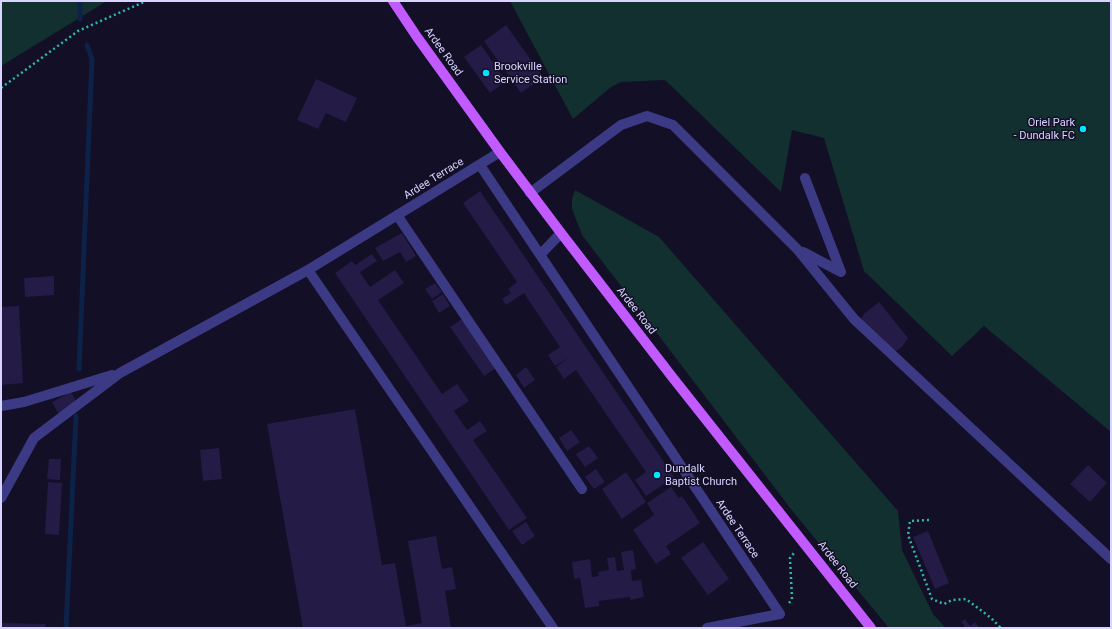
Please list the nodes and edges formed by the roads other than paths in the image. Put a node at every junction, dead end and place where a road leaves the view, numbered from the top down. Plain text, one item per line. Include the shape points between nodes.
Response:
1 (393, 1) edge
2 (500, 152) junction
3 (480, 165) junction
4 (805, 178) dead end
5 (530, 193) junction
6 (397, 216) junction
7 (561, 234) junction
8 (798, 250) junction
9 (540, 255) junction
10 (308, 270) junction
11 (120, 372) junction
12 (1, 406) edge
13 (582, 489) dead end
14 (1, 498) edge
15 (1111, 559) edge
16 (553, 628) edge
17 (707, 628) edge
18 (871, 628) edge

1 - 2 main road, Ardee Road
2 - 3 street
2 - 5 main road, Ardee Road
3 - 6 street, Ardee Terrace
3 - 9 street, Ardee Terrace
4 - 8 street via 841,272
5 - 7 main road, Ardee Road
5 - 8 street via 621,125 647,116 673,125
6 - 10 street, Ardee Terrace
6 - 13 street
7 - 9 street
7 - 18 main road, Ardee Road
8 - 15 street via 854,319
9 - 17 street, Ardee Terrace via 780,614
10 - 11 street, Ardee Terrace
10 - 16 street
11 - 12 street via 24,402
11 - 14 street via 34,438

